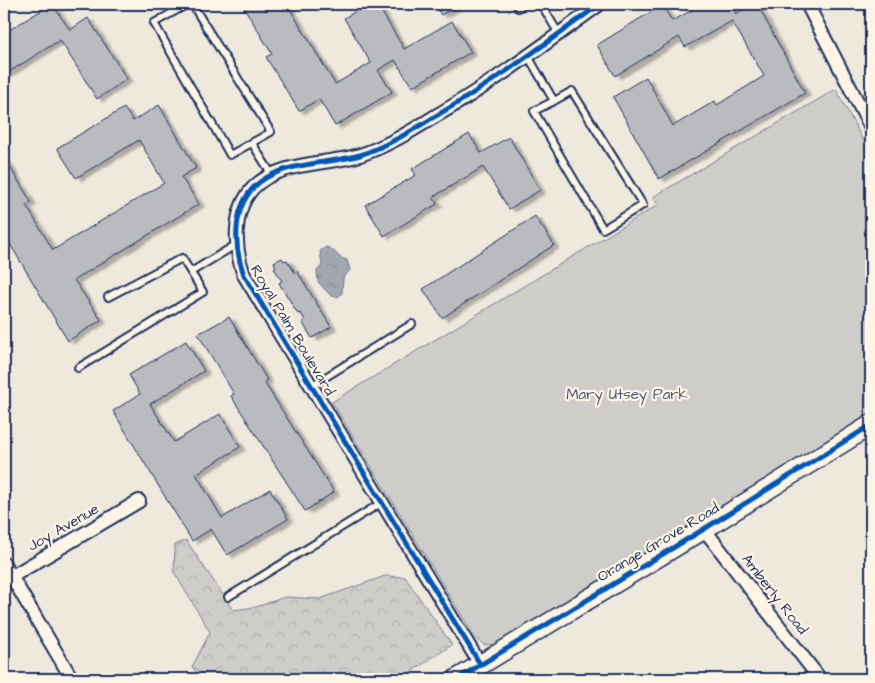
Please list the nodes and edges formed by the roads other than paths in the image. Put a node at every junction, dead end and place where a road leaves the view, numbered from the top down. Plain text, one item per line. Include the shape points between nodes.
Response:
1 (188, 4) edge
2 (192, 4) edge
3 (516, 4) edge
4 (524, 4) edge
5 (541, 4) edge
6 (600, 4) edge
7 (807, 4) edge
8 (559, 34) junction
9 (528, 56) junction
10 (554, 101) junction
11 (871, 128) edge
12 (252, 143) junction
13 (272, 175) junction
14 (236, 244) junction
15 (191, 272) junction
16 (108, 297) dead end
17 (412, 324) dead end
18 (78, 368) dead end
19 (312, 386) junction
20 (871, 425) edge
21 (139, 501) dead end
22 (380, 503) junction
23 (704, 529) junction
24 (4, 564) edge
25 (7, 579) edge
26 (228, 597) dead end
27 (480, 664) junction
28 (72, 679) edge
29 (457, 679) edge
30 (820, 679) edge

1 - 12 lane via 154,23 230,154
2 - 12 lane via 271,132
3 - 4 lane via 518,8
5 - 8 lane
6 - 8 street, Royal Palm Boulevard
7 - 11 street
8 - 9 street, Royal Palm Boulevard
9 - 10 lane
9 - 13 street, Royal Palm Boulevard via 484,88 384,147
10 - 10 lane via 572,91 643,205 603,229 534,111
12 - 13 lane
13 - 14 street, Royal Palm Boulevard via 252,190 241,210
14 - 15 lane
14 - 19 street, Royal Palm Boulevard via 244,275
15 - 16 lane via 182,258
15 - 18 lane via 203,292
17 - 19 lane
19 - 22 street, Royal Palm Boulevard
20 - 23 street, Orange Grove Road
21 - 25 street, Joy Avenue
22 - 26 lane
22 - 27 street, Royal Palm Boulevard
23 - 27 street, Orange Grove Road
23 - 30 street, Amberly Road
24 - 25 street
25 - 28 street
27 - 29 street, Orange Grove Road

